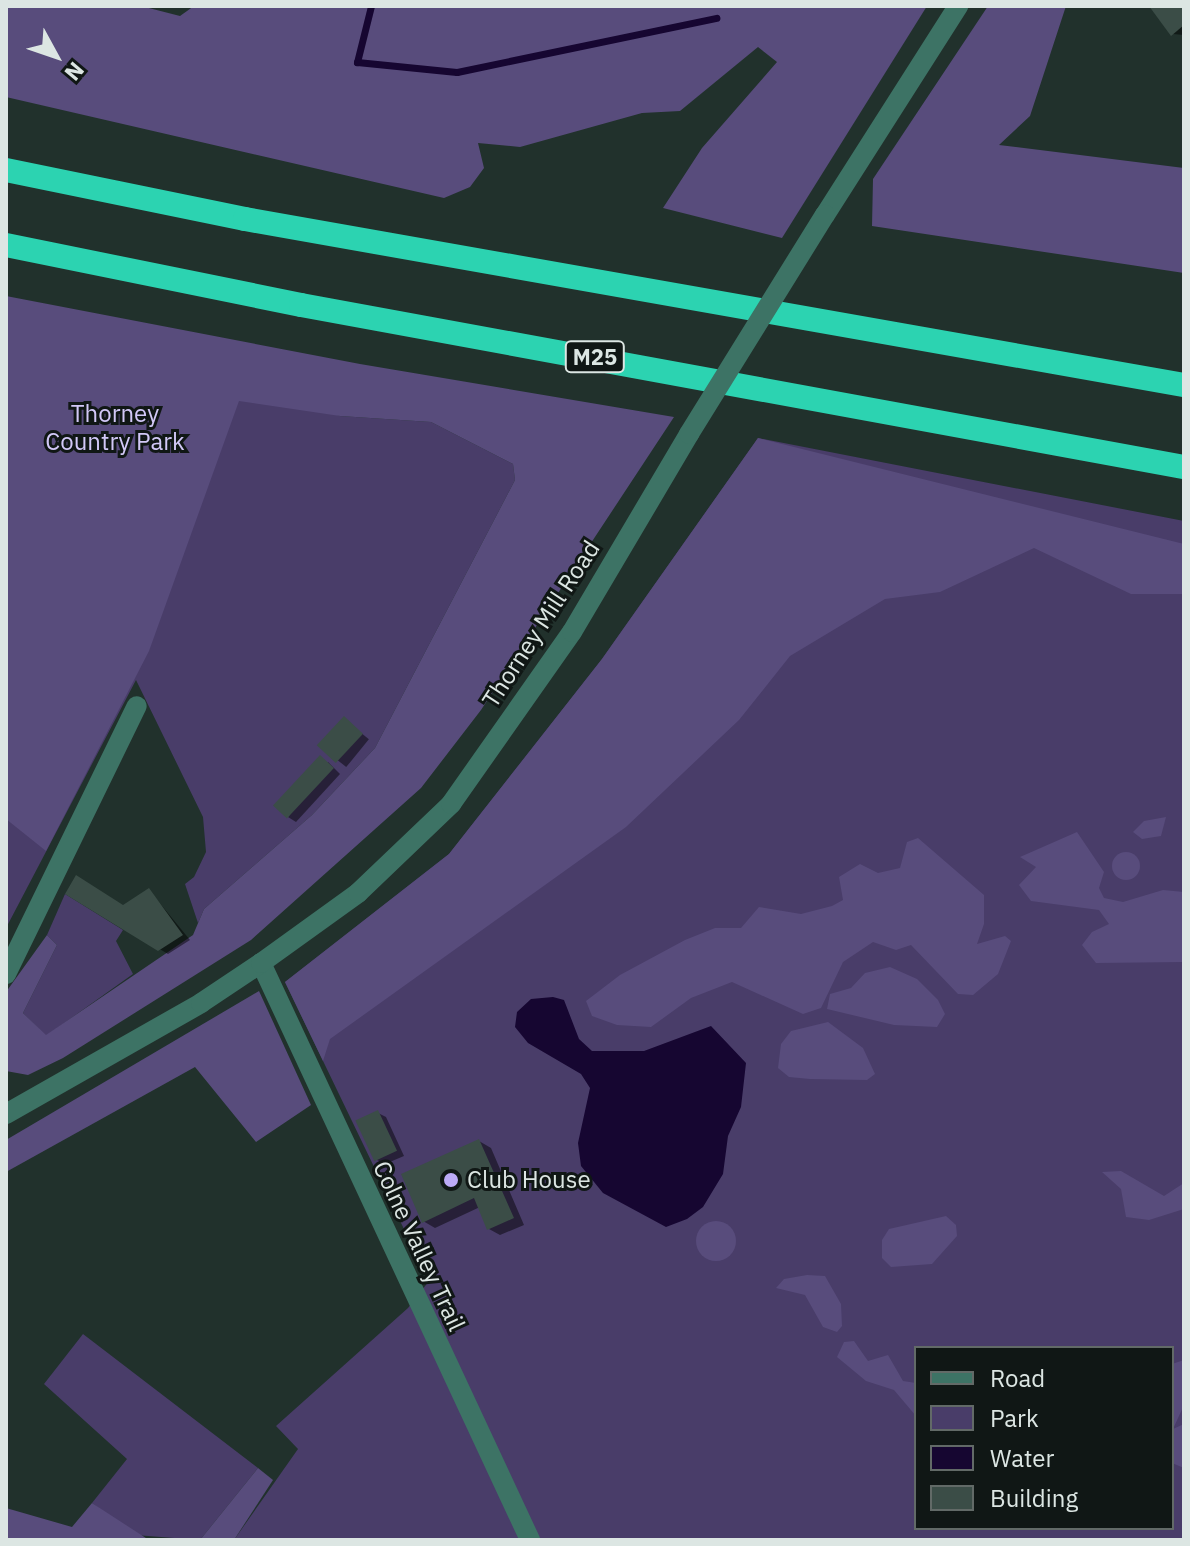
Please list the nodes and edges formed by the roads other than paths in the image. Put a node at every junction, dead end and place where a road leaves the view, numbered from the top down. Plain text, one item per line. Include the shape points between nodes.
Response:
1 (958, 6) edge
2 (6, 170) edge
3 (6, 245) edge
4 (1184, 385) edge
5 (1184, 467) edge
6 (137, 706) dead end
7 (264, 968) junction
8 (6, 974) edge
9 (6, 1114) edge
10 (530, 1540) edge

1 - 7 street, Thorney Mill Road, bridge via 689,434 572,632 451,804 358,893
2 - 4 highway via 276,225
3 - 5 highway, M25 via 286,302
6 - 8 street
7 - 9 street, Thorney Mill Road
7 - 10 street, Colne Valley Trail via 398,1266

